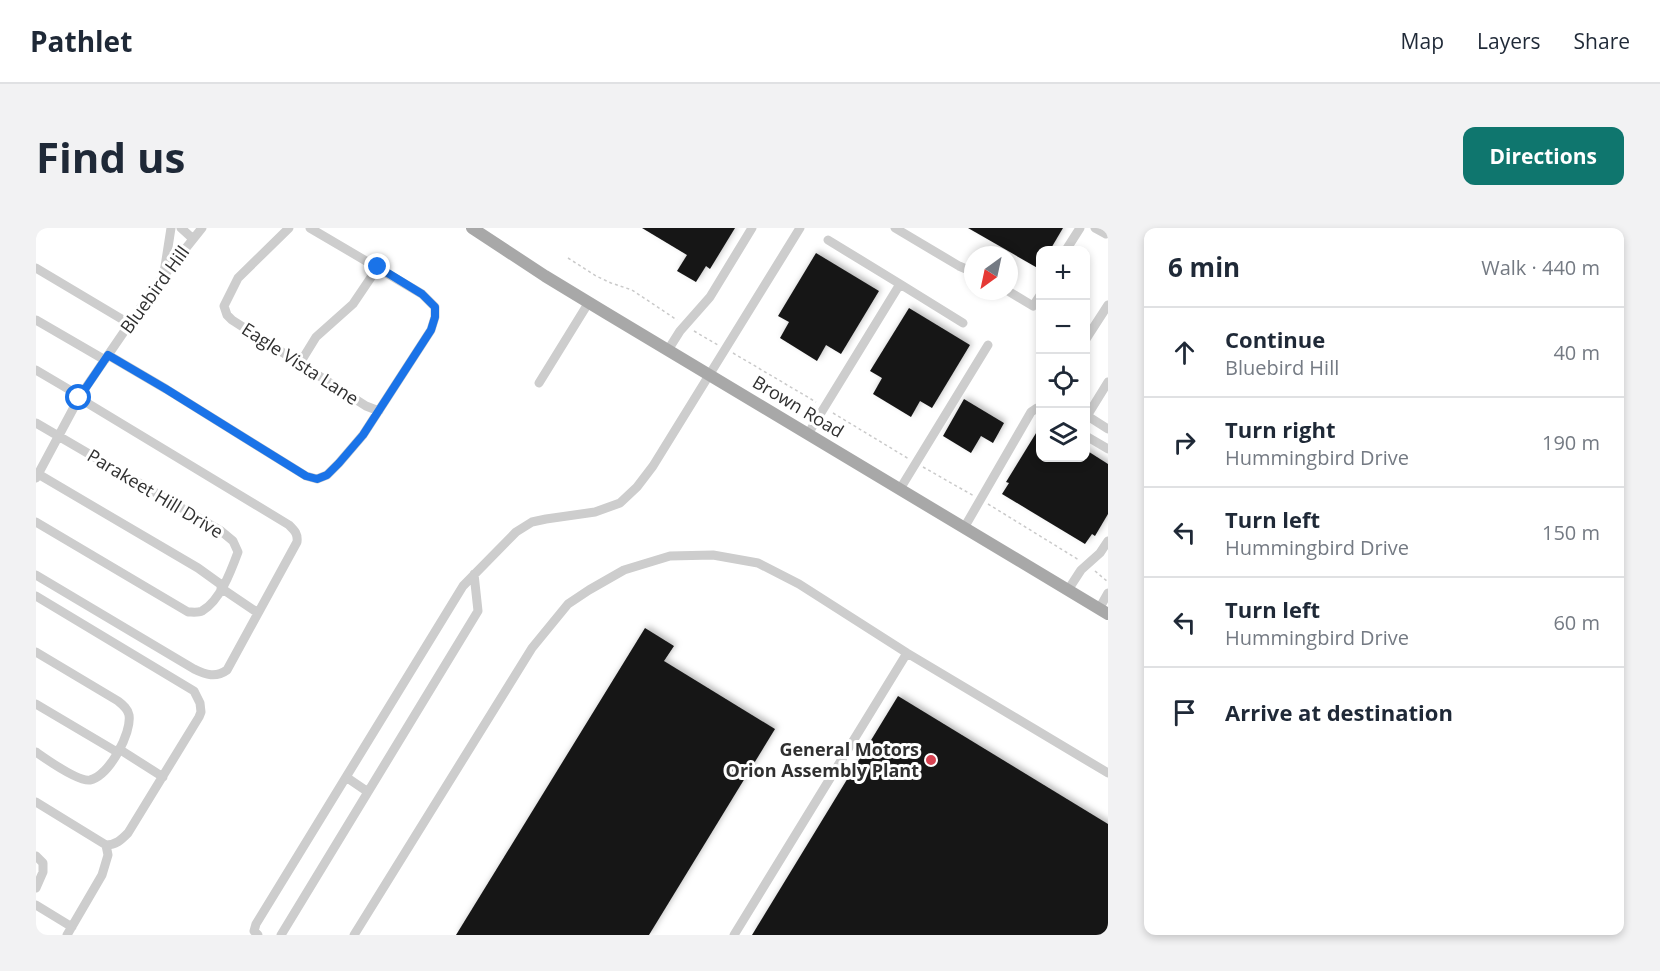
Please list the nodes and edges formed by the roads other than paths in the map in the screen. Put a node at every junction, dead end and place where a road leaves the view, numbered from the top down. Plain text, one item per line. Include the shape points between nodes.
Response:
1 (171, 228) edge
2 (181, 228) edge
3 (202, 228) edge
4 (290, 228) edge
5 (310, 228) edge
6 (472, 228) edge
7 (752, 228) edge
8 (800, 228) edge
9 (895, 228) edge
10 (1080, 228) edge
11 (1095, 228) edge
12 (1108, 230) edge
13 (192, 238) junction
14 (828, 240) dead end
15 (1069, 246) edge
16 (378, 267) junction
17 (36, 268) edge
18 (964, 268) edge
19 (164, 275) junction
20 (900, 284) junction
21 (1018, 297) edge
22 (1037, 300) edge
23 (589, 302) junction
24 (1108, 305) edge
25 (36, 320) edge
26 (963, 323) dead end
27 (130, 324) junction
28 (1090, 333) edge
29 (988, 345) dead end
30 (668, 350) junction
31 (106, 358) junction
32 (300, 363) junction
33 (36, 370) edge
34 (710, 375) junction
35 (1108, 382) edge
36 (539, 383) dead end
37 (79, 397) junction
38 (1036, 409) edge
39 (1090, 409) edge
40 (378, 411) junction
41 (1090, 417) edge
42 (36, 423) edge
43 (1107, 426) edge
44 (808, 434) junction
45 (58, 435) junction
46 (1090, 438) edge
47 (1108, 449) edge
48 (37, 476) edge
49 (900, 489) junction
50 (36, 522) edge
51 (964, 528) junction
52 (1108, 541) edge
53 (474, 574) junction
54 (36, 575) edge
55 (222, 587) junction
56 (1068, 590) junction
57 (1108, 593) edge
58 (36, 596) edge
59 (1103, 611) edge
60 (258, 613) junction
61 (36, 652) edge
62 (908, 653) junction
63 (36, 704) edge
64 (118, 751) junction
65 (36, 752) edge
66 (1108, 773) edge
67 (163, 777) junction
68 (346, 777) junction
69 (368, 792) junction
70 (36, 802) edge
71 (106, 845) junction
72 (36, 856) edge
73 (36, 888) edge
74 (36, 905) edge
75 (70, 931) edge
76 (258, 935) edge
77 (281, 935) edge
78 (354, 935) edge
79 (734, 935) edge

1 - 19 street
2 - 13 street
3 - 13 street, Bluebird Hill
4 - 32 street, Eagle Vista Lane via 238,278 224,306 232,320
5 - 16 street
6 - 23 main road, Brown Road
7 - 30 street via 710,297
8 - 34 street
9 - 18 street
10 - 15 street
11 - 12 street via 1106,234
13 - 19 street, Bluebird Hill
14 - 20 street
16 - 32 street via 353,304 316,337
16 - 40 street via 422,294 435,307 435,317 431,330
17 - 27 street
19 - 27 street, Bluebird Hill
20 - 26 street
20 - 44 street
21 - 22 street via 1033,306
23 - 30 main road, Brown Road
23 - 36 street
24 - 28 street
25 - 31 street
27 - 31 street, Bluebird Hill
29 - 49 street
30 - 34 main road, Brown Road
31 - 37 street, Bluebird Hill
31 - 40 street via 317,479 339,463
32 - 40 street, Eagle Vista Lane
33 - 37 street
34 - 44 main road, Brown Road
34 - 53 street via 653,466 620,503 595,512 532,522 516,532
35 - 39 street
37 - 45 street, Bluebird Hill
37 - 60 street via 295,531 297,542
38 - 51 street
41 - 43 street
42 - 45 street, Parakeet Hill Drive
44 - 49 main road, Brown Road
45 - 48 street, Bluebird Hill
45 - 55 street, Parakeet Hill Drive via 233,541 238,552
46 - 47 street
48 - 55 street via 198,568
49 - 51 main road, Brown Road
50 - 55 street, Parakeet Hill Drive via 188,612 201,612
51 - 56 main road, Brown Road
52 - 56 street
53 - 68 street
53 - 69 street via 478,611
54 - 60 street via 210,675 228,670
55 - 60 street
56 - 59 main road, Brown Road
57 - 59 street
58 - 67 street via 194,692 201,712
61 - 64 street via 125,706 129,724
62 - 66 street
62 - 78 street via 759,563 713,555 670,556 624,570 568,604 532,648
62 - 79 street
63 - 64 street
64 - 65 street via 105,771 90,780 66,772
64 - 67 street
67 - 71 street via 128,833 113,845
68 - 69 street
68 - 76 street via 256,924 254,931
69 - 77 street
70 - 71 street
71 - 75 street via 108,855 102,875
72 - 73 street via 43,863 43,872
74 - 75 street

